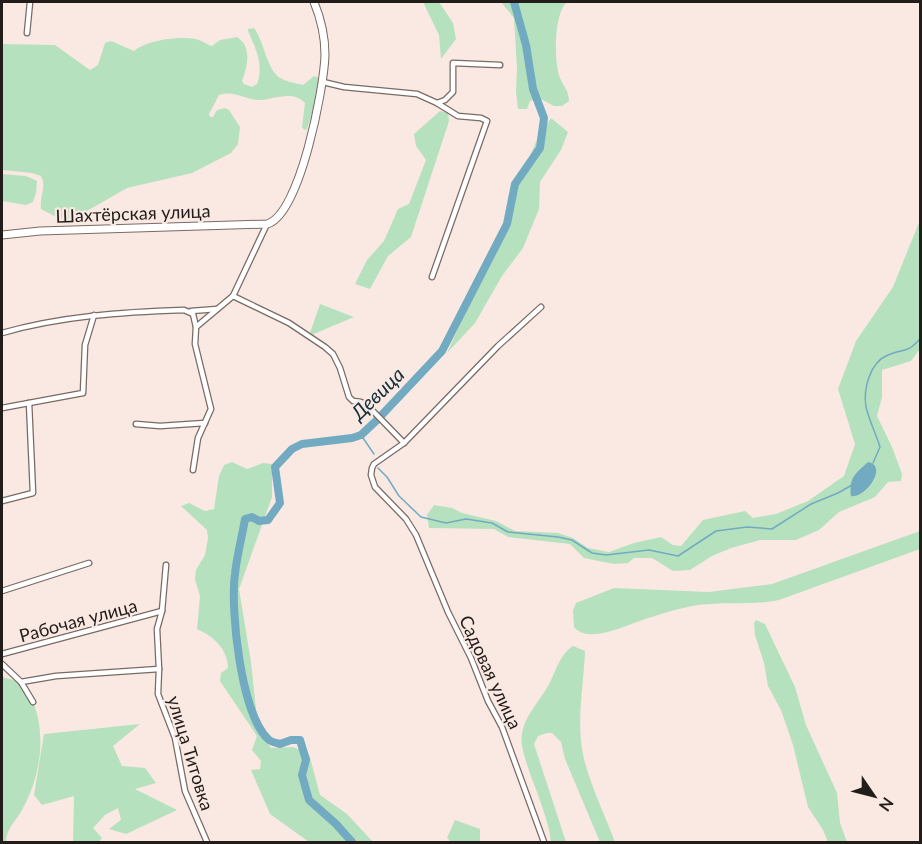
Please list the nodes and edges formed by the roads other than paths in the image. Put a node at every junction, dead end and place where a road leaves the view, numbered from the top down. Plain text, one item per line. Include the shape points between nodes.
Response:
1 (30, 2) edge
2 (314, 2) edge
3 (27, 33) dead end
4 (500, 65) dead end
5 (323, 82) junction
6 (437, 103) junction
7 (267, 224) junction
8 (2, 235) edge
9 (432, 277) dead end
10 (233, 296) junction
11 (541, 307) dead end
12 (217, 309) junction
13 (191, 311) junction
14 (94, 315) junction
15 (196, 327) junction
16 (2, 333) edge
17 (29, 403) junction
18 (2, 408) edge
19 (205, 423) junction
20 (136, 424) dead end
21 (192, 425) junction
22 (199, 436) junction
23 (404, 443) junction
24 (193, 470) dead end
25 (2, 501) edge
26 (89, 562) dead end
27 (166, 565) dead end
28 (2, 591) edge
29 (162, 611) junction
30 (2, 654) edge
31 (2, 664) edge
32 (159, 669) junction
33 (21, 682) junction
34 (33, 702) dead end
35 (207, 843) edge
36 (544, 843) edge

1 - 3 street
2 - 5 street via 323,33
4 - 6 street via 453,63 453,92
5 - 6 street via 417,94
5 - 7 street via 298,177 280,215
6 - 9 street via 458,116 487,121
7 - 8 street, Шахтёрская улица
7 - 10 street
10 - 12 street
10 - 23 street via 289,323 325,347 340,368 349,397 370,408
11 - 23 street, Садовая улица
12 - 13 street
12 - 15 street
13 - 14 street
13 - 15 street
14 - 16 street
14 - 17 street via 84,351 83,393
15 - 19 street via 195,344 211,409
17 - 18 street
17 - 25 street via 33,493
19 - 21 street
19 - 22 street
20 - 21 street
21 - 22 street
22 - 24 street
23 - 36 street, Садовая улица via 374,464 372,475 378,491 405,517 416,535 502,727
26 - 28 street
27 - 29 street, улица Титовка
29 - 30 street, Рабочая улица
29 - 32 street, улица Титовка via 157,629
31 - 33 street
32 - 33 street
32 - 35 street, улица Титовка via 158,694 175,738 185,791
33 - 34 street

